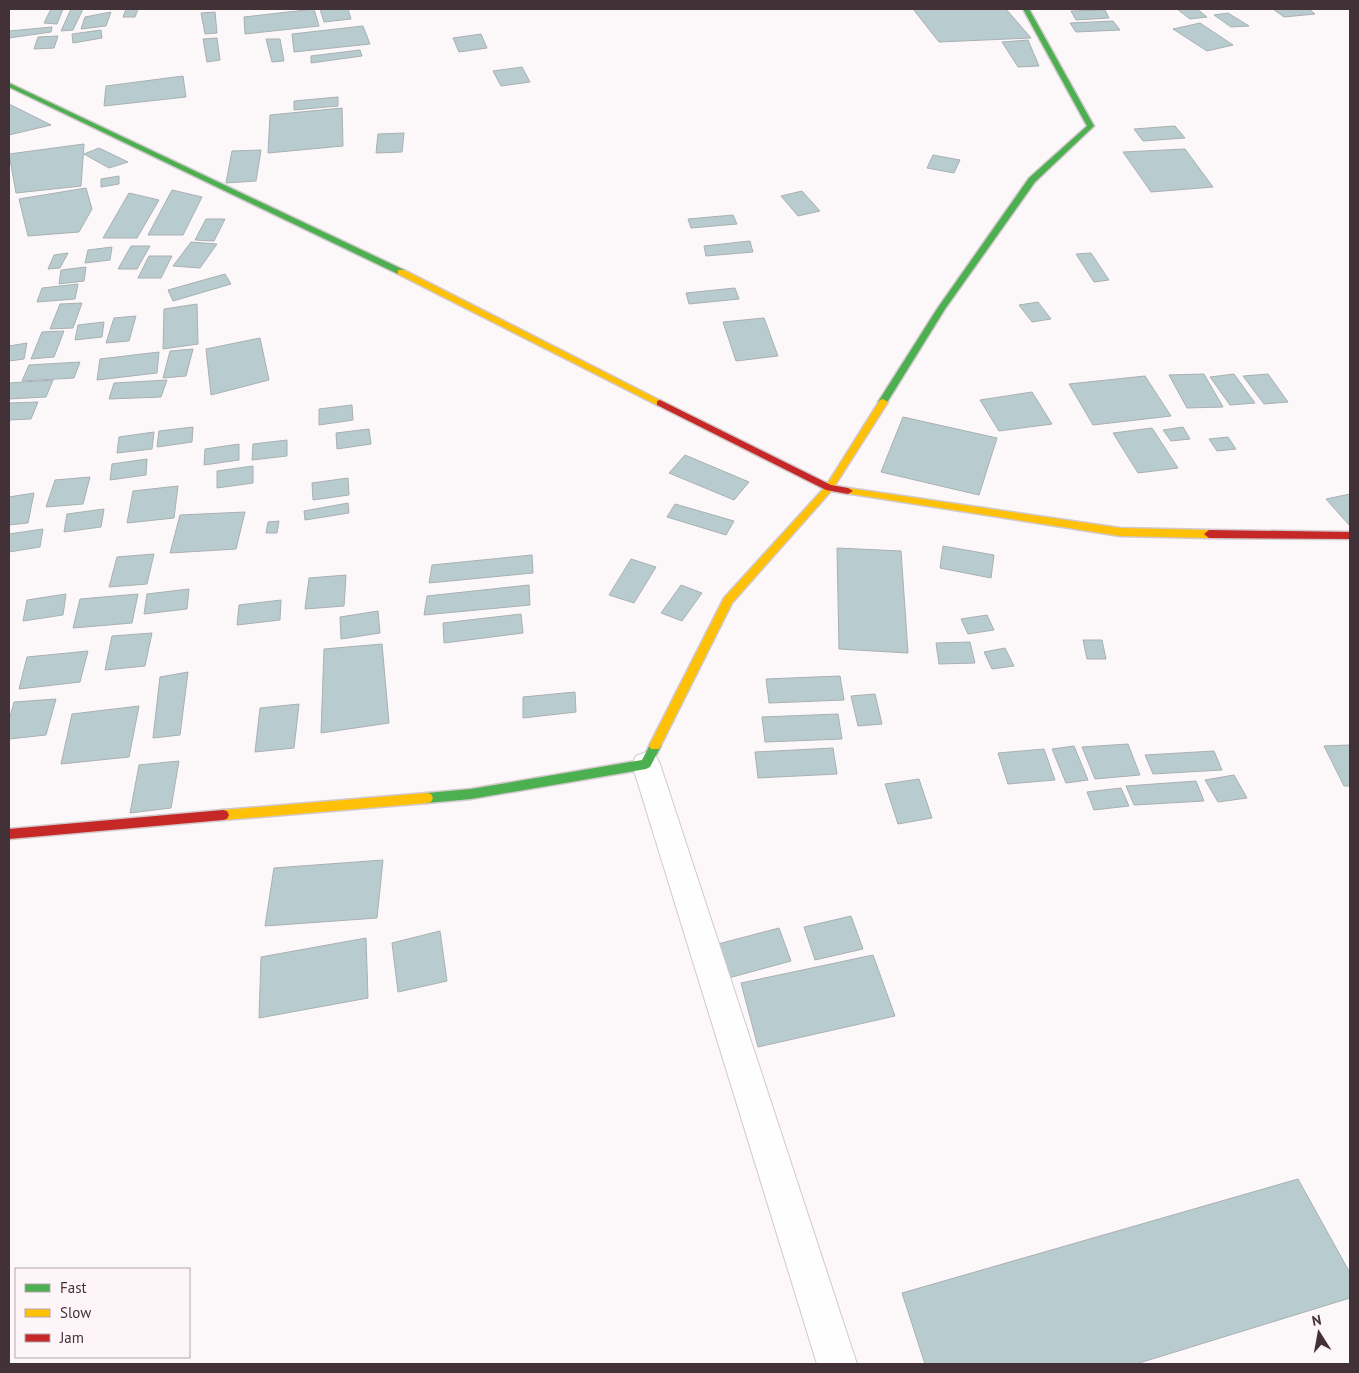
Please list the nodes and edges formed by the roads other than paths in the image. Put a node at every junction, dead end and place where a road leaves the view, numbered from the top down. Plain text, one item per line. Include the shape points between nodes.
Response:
1 (1026, 9) edge
2 (9, 85) edge
3 (829, 488) junction
4 (1350, 536) edge
5 (646, 764) junction
6 (9, 834) edge
7 (837, 1364) edge

1 - 3 street via 1090,126 1032,180 941,309
2 - 3 street via 385,264
3 - 4 street via 1120,532
3 - 5 street via 728,601
5 - 6 street via 471,794
5 - 7 street

